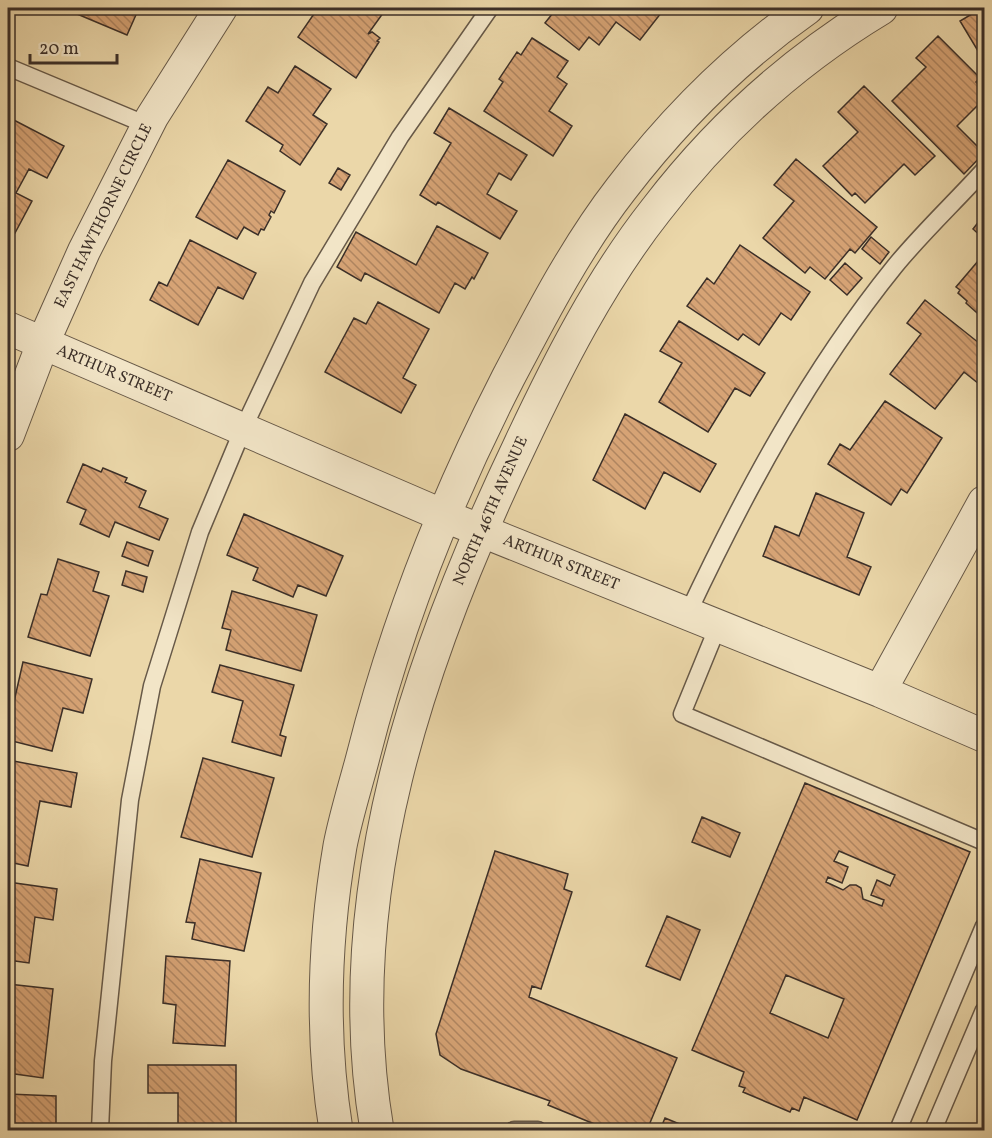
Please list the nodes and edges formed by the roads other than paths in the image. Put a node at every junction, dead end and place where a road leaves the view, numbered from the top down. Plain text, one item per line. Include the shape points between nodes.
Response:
1 (221, 8) edge
2 (490, 8) edge
3 (807, 8) edge
4 (874, 9) edge
5 (8, 67) edge
6 (147, 125) junction
7 (984, 170) edge
8 (8, 328) edge
9 (43, 343) junction
10 (243, 429) junction
11 (8, 435) edge
12 (984, 502) edge
13 (442, 515) junction
14 (479, 530) junction
15 (688, 613) junction
16 (718, 626) junction
17 (880, 691) junction
18 (984, 736) edge
19 (984, 842) edge
20 (984, 926) edge
21 (984, 1010) edge
22 (100, 1131) edge
23 (336, 1131) edge
24 (377, 1131) edge
25 (514, 1131) edge
26 (538, 1131) edge
27 (898, 1131) edge
28 (933, 1131) edge

1 - 6 street, EAST HAWTHORNE CIRCLE
2 - 10 lane via 400,137 312,283
3 - 13 street via 715,84 618,192 552,295 478,436
4 - 14 street, NORTH 46TH AVENUE via 767,90 699,158 655,210 622,257 545,392
5 - 6 lane
6 - 9 street, EAST HAWTHORNE CIRCLE
7 - 15 lane via 895,266 826,360 761,468
8 - 9 street, ARTHUR STREET
9 - 10 street, ARTHUR STREET
9 - 11 street, EAST HAWTHORNE CIRCLE
10 - 13 street, ARTHUR STREET
10 - 22 lane via 200,532 152,686 130,800 103,1060
12 - 17 street
13 - 14 street, ARTHUR STREET
13 - 23 street via 381,685 341,842 326,1000 327,1054
14 - 15 street, ARTHUR STREET
14 - 24 street, NORTH 46TH AVENUE via 422,688 381,841 366,1001 367,1054
15 - 16 street, ARTHUR STREET
16 - 17 street, ARTHUR STREET
16 - 19 lane via 682,714
17 - 18 street, ARTHUR STREET
20 - 27 lane
21 - 28 lane
25 - 26 lane

